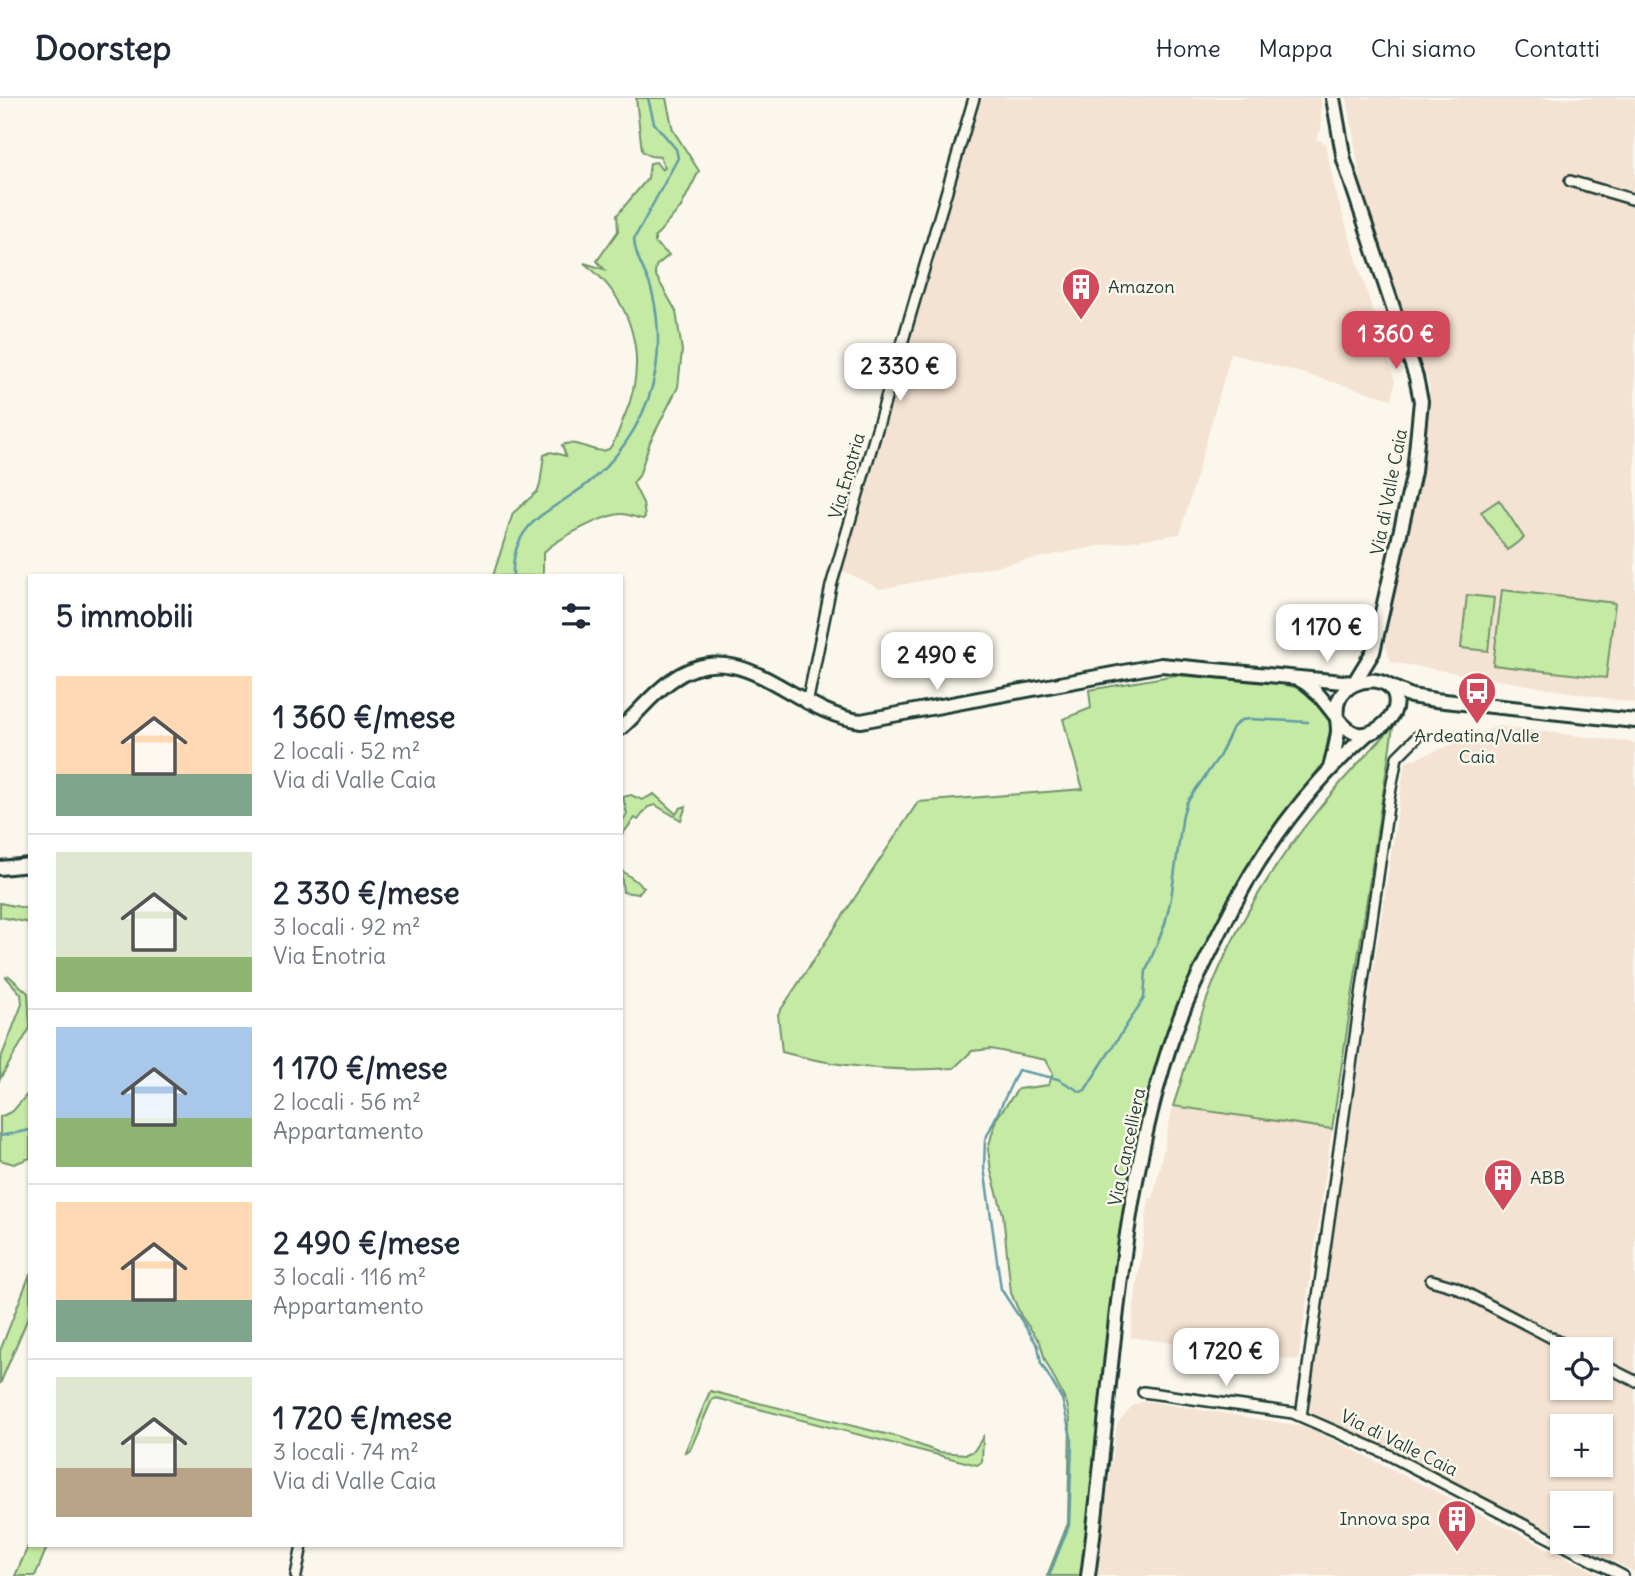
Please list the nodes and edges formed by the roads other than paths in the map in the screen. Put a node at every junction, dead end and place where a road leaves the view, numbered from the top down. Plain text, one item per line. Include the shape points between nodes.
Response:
1 (974, 98) edge
2 (1333, 98) edge
3 (1570, 181) dead end
4 (1635, 201) edge
5 (1373, 652) junction
6 (1296, 678) junction
7 (1354, 683) junction
8 (1383, 683) junction
9 (1435, 700) junction
10 (807, 704) junction
11 (1393, 715) junction
12 (1337, 718) junction
13 (1635, 720) edge
14 (623, 726) edge
15 (1367, 734) junction
16 (1417, 737) dead end
17 (1330, 769) junction
18 (28, 865) edge
19 (0, 868) edge
20 (1431, 1280) dead end
21 (1550, 1337) edge
22 (1613, 1370) edge
23 (1635, 1381) edge
24 (1143, 1392) dead end
25 (1301, 1416) junction
26 (302, 1547) edge
27 (296, 1576) edge
28 (1088, 1576) edge
29 (1623, 1576) edge

1 - 10 street, Via Enotria via 831,586
2 - 5 street, Via di Valle Caia via 1344,160 1421,401 1414,472
3 - 4 street
5 - 7 street, Via di Valle Caia
5 - 8 street
6 - 7 street
6 - 10 street via 1161,665 868,721 833,716
6 - 12 street via 1321,694
7 - 8 street
7 - 12 street via 1339,699
8 - 9 street via 1411,696
8 - 11 street via 1395,699
9 - 11 street via 1412,704
9 - 13 street
10 - 14 street via 743,668 711,664 669,681
11 - 15 street
12 - 15 street via 1354,733
12 - 17 street, Via Cancelliera
15 - 17 street, Via Cancelliera
16 - 25 street via 1397,757 1393,778
17 - 28 street, Via Cancelliera via 1270,844 1241,891 1191,993 1160,1078 1130,1222
18 - 19 street
20 - 21 street via 1455,1287
22 - 23 street
24 - 25 street, Via di Valle Caia
25 - 29 street, Via di Valle Caia via 1385,1453
26 - 27 street

